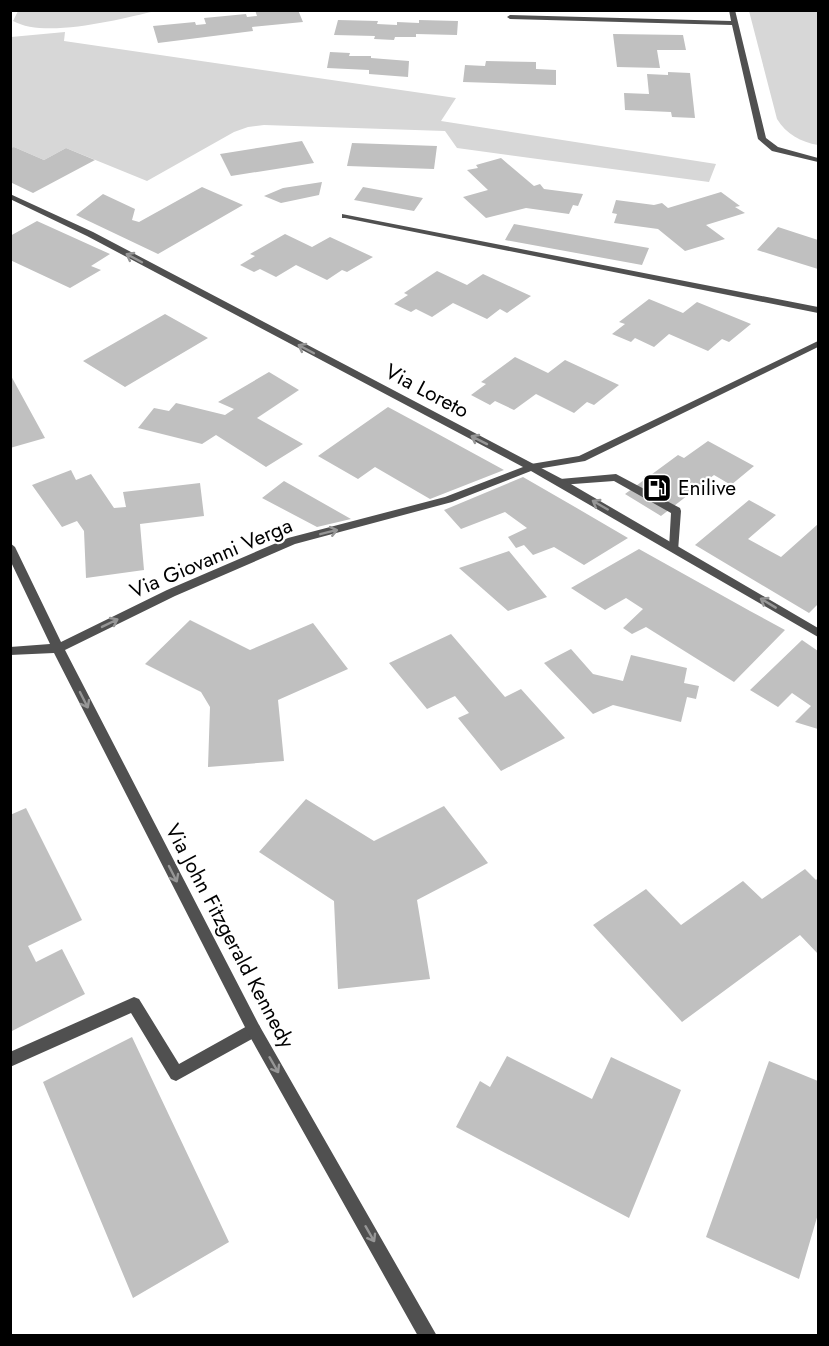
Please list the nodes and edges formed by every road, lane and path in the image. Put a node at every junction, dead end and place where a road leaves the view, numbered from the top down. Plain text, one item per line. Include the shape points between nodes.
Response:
1 (732, 10) edge
2 (510, 17) dead end
3 (735, 23) junction
4 (819, 160) edge
5 (10, 196) edge
6 (345, 216) dead end
7 (819, 310) edge
8 (819, 344) edge
9 (531, 467) junction
10 (560, 482) junction
11 (10, 547) edge
12 (674, 548) junction
13 (819, 633) edge
14 (58, 648) junction
15 (10, 651) edge
16 (254, 1030) junction
17 (10, 1060) edge
18 (428, 1335) edge

1 - 3 street
2 - 3 street
3 - 4 street via 762,139 775,149
9 -> 5 street, Via Loreto
6 - 7 street
8 - 9 street, Via Giovanni Verga via 581,459
9 - 10 street, Via Loreto
14 -> 9 street, Via Giovanni Verga via 291,541 448,500
12 -> 10 street, Via Loreto
10 - 12 street via 616,477 676,511
11 - 14 street, Via John Fitzgerald Kennedy
13 -> 12 street, Via Loreto
14 - 15 street, Via Giovanni Verga
14 -> 16 street, Via John Fitzgerald Kennedy
16 - 17 street via 176,1074 134,1004
16 -> 18 street, Via John Fitzgerald Kennedy

